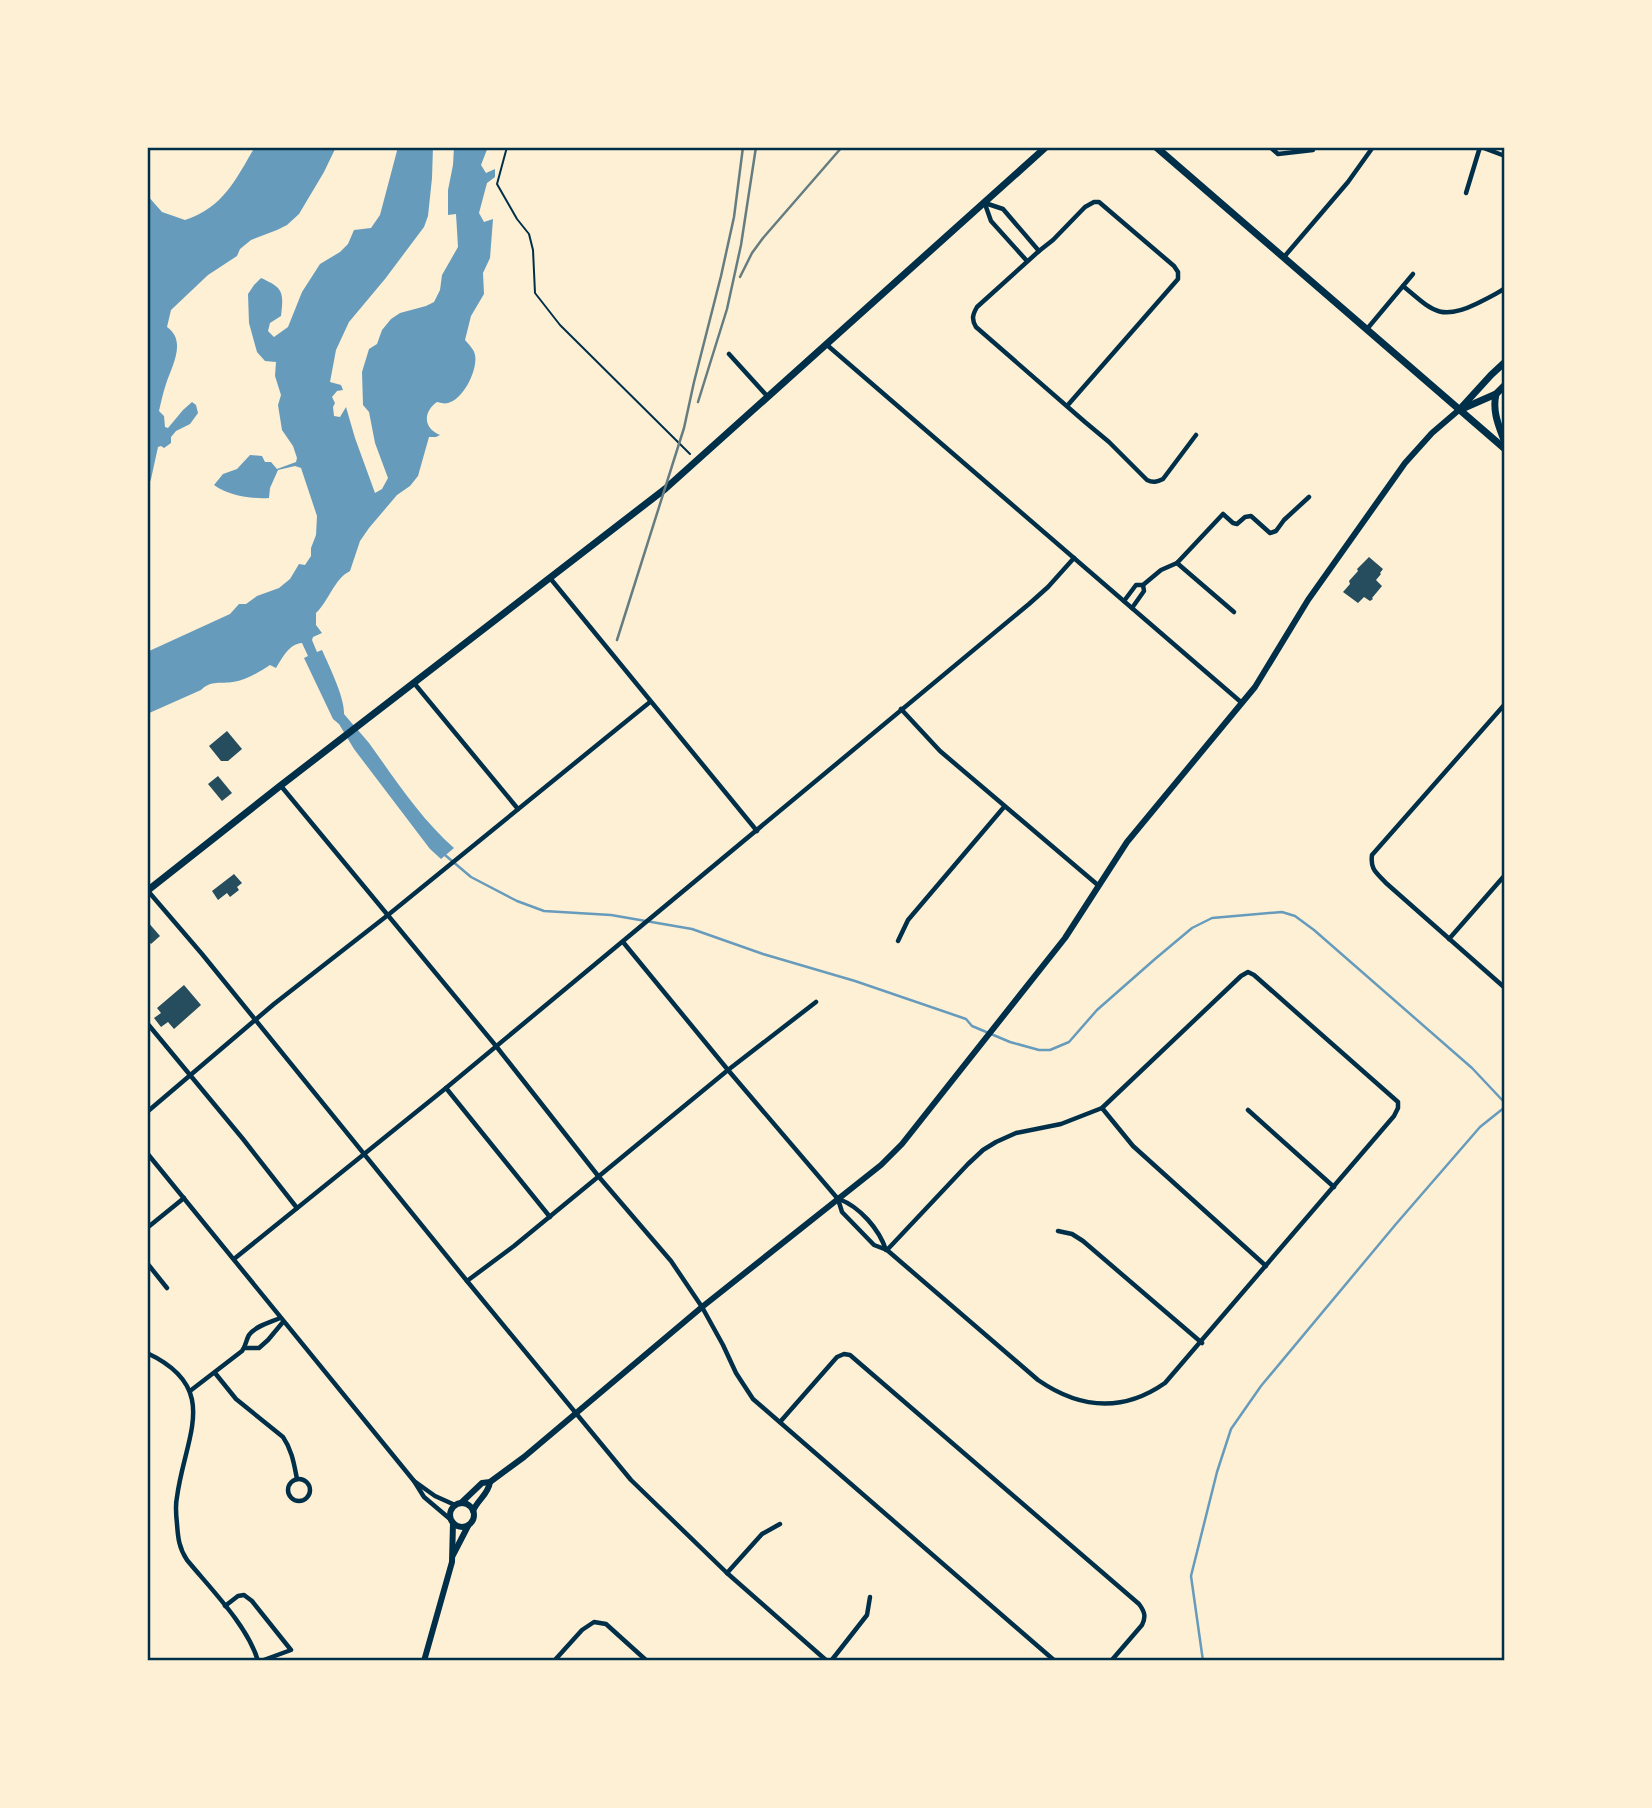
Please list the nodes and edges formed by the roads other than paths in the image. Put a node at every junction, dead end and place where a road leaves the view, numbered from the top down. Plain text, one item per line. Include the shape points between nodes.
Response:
1 (1046, 147) edge
2 (1156, 147) edge
3 (1270, 147) edge
4 (1313, 147) edge
5 (1373, 147) edge
6 (1481, 147) edge
7 (1505, 156) edge
8 (1466, 193) dead end
9 (985, 203) junction
10 (1039, 251) junction
11 (1284, 257) junction
12 (1027, 261) junction
13 (1413, 274) dead end
14 (1403, 286) junction
15 (1505, 288) edge
16 (1367, 329) junction
17 (827, 345) junction
18 (729, 355) dead end
19 (1505, 362) edge
20 (1505, 385) edge
21 (1496, 394) junction
22 (768, 398) junction
23 (1067, 406) junction
24 (1460, 409) junction
25 (1196, 435) dead end
26 (1505, 443) edge
27 (1505, 449) edge
28 (1309, 497) dead end
29 (1073, 558) junction
30 (1177, 563) junction
31 (550, 578) junction
32 (1143, 585) junction
33 (1124, 601) junction
34 (1132, 608) junction
35 (1234, 612) dead end
36 (414, 683) junction
37 (650, 702) junction
38 (1242, 704) junction
39 (1505, 704) edge
40 (901, 709) junction
41 (280, 786) junction
42 (1004, 807) junction
43 (518, 809) junction
44 (757, 831) junction
45 (1505, 875) edge
46 (1099, 886) junction
47 (147, 891) edge
48 (388, 915) junction
49 (1450, 939) junction
50 (898, 941) dead end
51 (623, 942) junction
52 (1505, 988) edge
53 (816, 1002) dead end
54 (255, 1020) junction
55 (147, 1023) edge
56 (496, 1046) junction
57 (728, 1070) junction
58 (189, 1075) junction
59 (446, 1088) junction
60 (1102, 1108) junction
61 (1248, 1110) dead end
62 (147, 1112) edge
63 (147, 1153) edge
64 (365, 1153) junction
65 (599, 1177) junction
66 (1334, 1187) junction
67 (184, 1197) junction
68 (838, 1199) junction
69 (297, 1208) junction
70 (550, 1217) junction
71 (147, 1228) edge
72 (1058, 1231) dead end
73 (887, 1250) junction
74 (234, 1259) junction
75 (147, 1264) edge
76 (1266, 1266) junction
77 (467, 1281) junction
78 (167, 1289) dead end
79 (702, 1307) junction
80 (281, 1320) junction
81 (1202, 1343) junction
82 (245, 1348) junction
83 (147, 1353) edge
84 (215, 1373) junction
85 (190, 1391) junction
86 (577, 1414) junction
87 (780, 1422) junction
88 (298, 1479) junction
89 (414, 1481) junction
90 (490, 1482) junction
91 (458, 1504) junction
92 (473, 1511) junction
93 (451, 1521) junction
94 (780, 1524) dead end
95 (468, 1526) junction
96 (453, 1555) junction
97 (727, 1573) junction
98 (870, 1597) dead end
99 (225, 1606) junction
100 (259, 1661) edge
101 (425, 1661) edge
102 (554, 1661) edge
103 (647, 1661) edge
104 (829, 1661) edge
105 (1055, 1661) edge
106 (1111, 1661) edge

1 - 9 main road
2 - 11 main road
3 - 4 street via 1278,154
5 - 11 street
6 - 7 street
6 - 8 street
9 - 10 street via 1003,209
9 - 12 street via 991,221
9 - 17 main road
10 - 12 street
10 - 23 street via 1085,207 1099,202 1178,272 1178,279
11 - 16 main road
12 - 23 street via 977,307 973,321
13 - 14 street
14 - 15 street via 1444,313 1464,310
14 - 16 street
16 - 24 main road
17 - 22 main road
17 - 29 street
18 - 22 street
19 - 24 main road
20 - 21 main road
21 - 24 main road
21 - 26 main road via 1495,416
22 - 31 main road via 698,462
23 - 25 street via 1147,480 1155,482 1163,479
24 - 27 main road
24 - 38 street via 1396,474
28 - 30 street via 1270,533 1251,516 1237,524 1223,514
29 - 33 street
29 - 40 street via 1039,596
30 - 32 street
30 - 35 street
31 - 36 main road
31 - 37 street
32 - 33 street via 1136,585
32 - 34 street
33 - 34 street
34 - 38 street
36 - 41 main road
36 - 43 street
37 - 43 street
37 - 44 street
38 - 46 street via 1138,828
39 - 49 street via 1372,855 1371,864 1386,883
40 - 42 street via 940,751
40 - 44 street
41 - 47 main road
41 - 48 street
42 - 46 street
42 - 50 street via 908,920
43 - 48 street
44 - 51 street
45 - 49 street
46 - 68 street via 1065,938 902,1144
47 - 54 street
48 - 54 street
48 - 56 street
49 - 52 street
51 - 56 street
51 - 57 street
53 - 57 street
54 - 58 street
54 - 64 street
55 - 58 street
56 - 59 street
56 - 65 street
57 - 65 street
57 - 68 street
58 - 62 street
58 - 69 street
59 - 64 street
59 - 70 street
60 - 66 street via 1248,972 1398,1102 1394,1116
60 - 73 street via 1073,1121 1016,1133 983,1150
60 - 76 street via 1133,1146
61 - 66 street
63 - 67 street
64 - 69 street
64 - 77 street
65 - 70 street
65 - 79 street via 671,1261
66 - 76 street
67 - 71 street
67 - 74 street
68 - 73 street via 859,1212
68 - 73 street via 842,1212 874,1245
68 - 79 street
69 - 74 street
70 - 77 street
72 - 81 street via 1083,1241
73 - 81 street via 1038,1380 1070,1398 1111,1404 1155,1391
74 - 80 street
75 - 78 street
76 - 81 street
77 - 86 street
79 - 86 street
79 - 87 street via 753,1399
80 - 82 street via 259,1348
80 - 82 street via 258,1327 248,1335
80 - 89 street
82 - 84 street
83 - 85 street via 174,1369
84 - 85 street
84 - 88 street via 236,1399 283,1437
85 - 99 street via 193,1417 176,1501 178,1538 183,1555
86 - 90 street
86 - 97 street via 631,1480
87 - 105 street
87 - 106 street via 837,1357 850,1355 1139,1604 1145,1619
88 - 88 street via 310,1488 301,1500 289,1493 289,1486
89 - 91 street via 435,1496
89 - 93 street via 424,1497
90 - 91 street via 482,1483
90 - 92 street
91 - 92 street
91 - 93 street via 450,1512
92 - 95 street
93 - 95 street
93 - 96 street
94 - 97 street via 761,1534
95 - 96 street
96 - 101 street
97 - 104 street
98 - 104 street via 867,1615
99 - 100 street
99 - 100 street via 238,1596 247,1596 291,1650
102 - 103 street via 594,1622 606,1625

